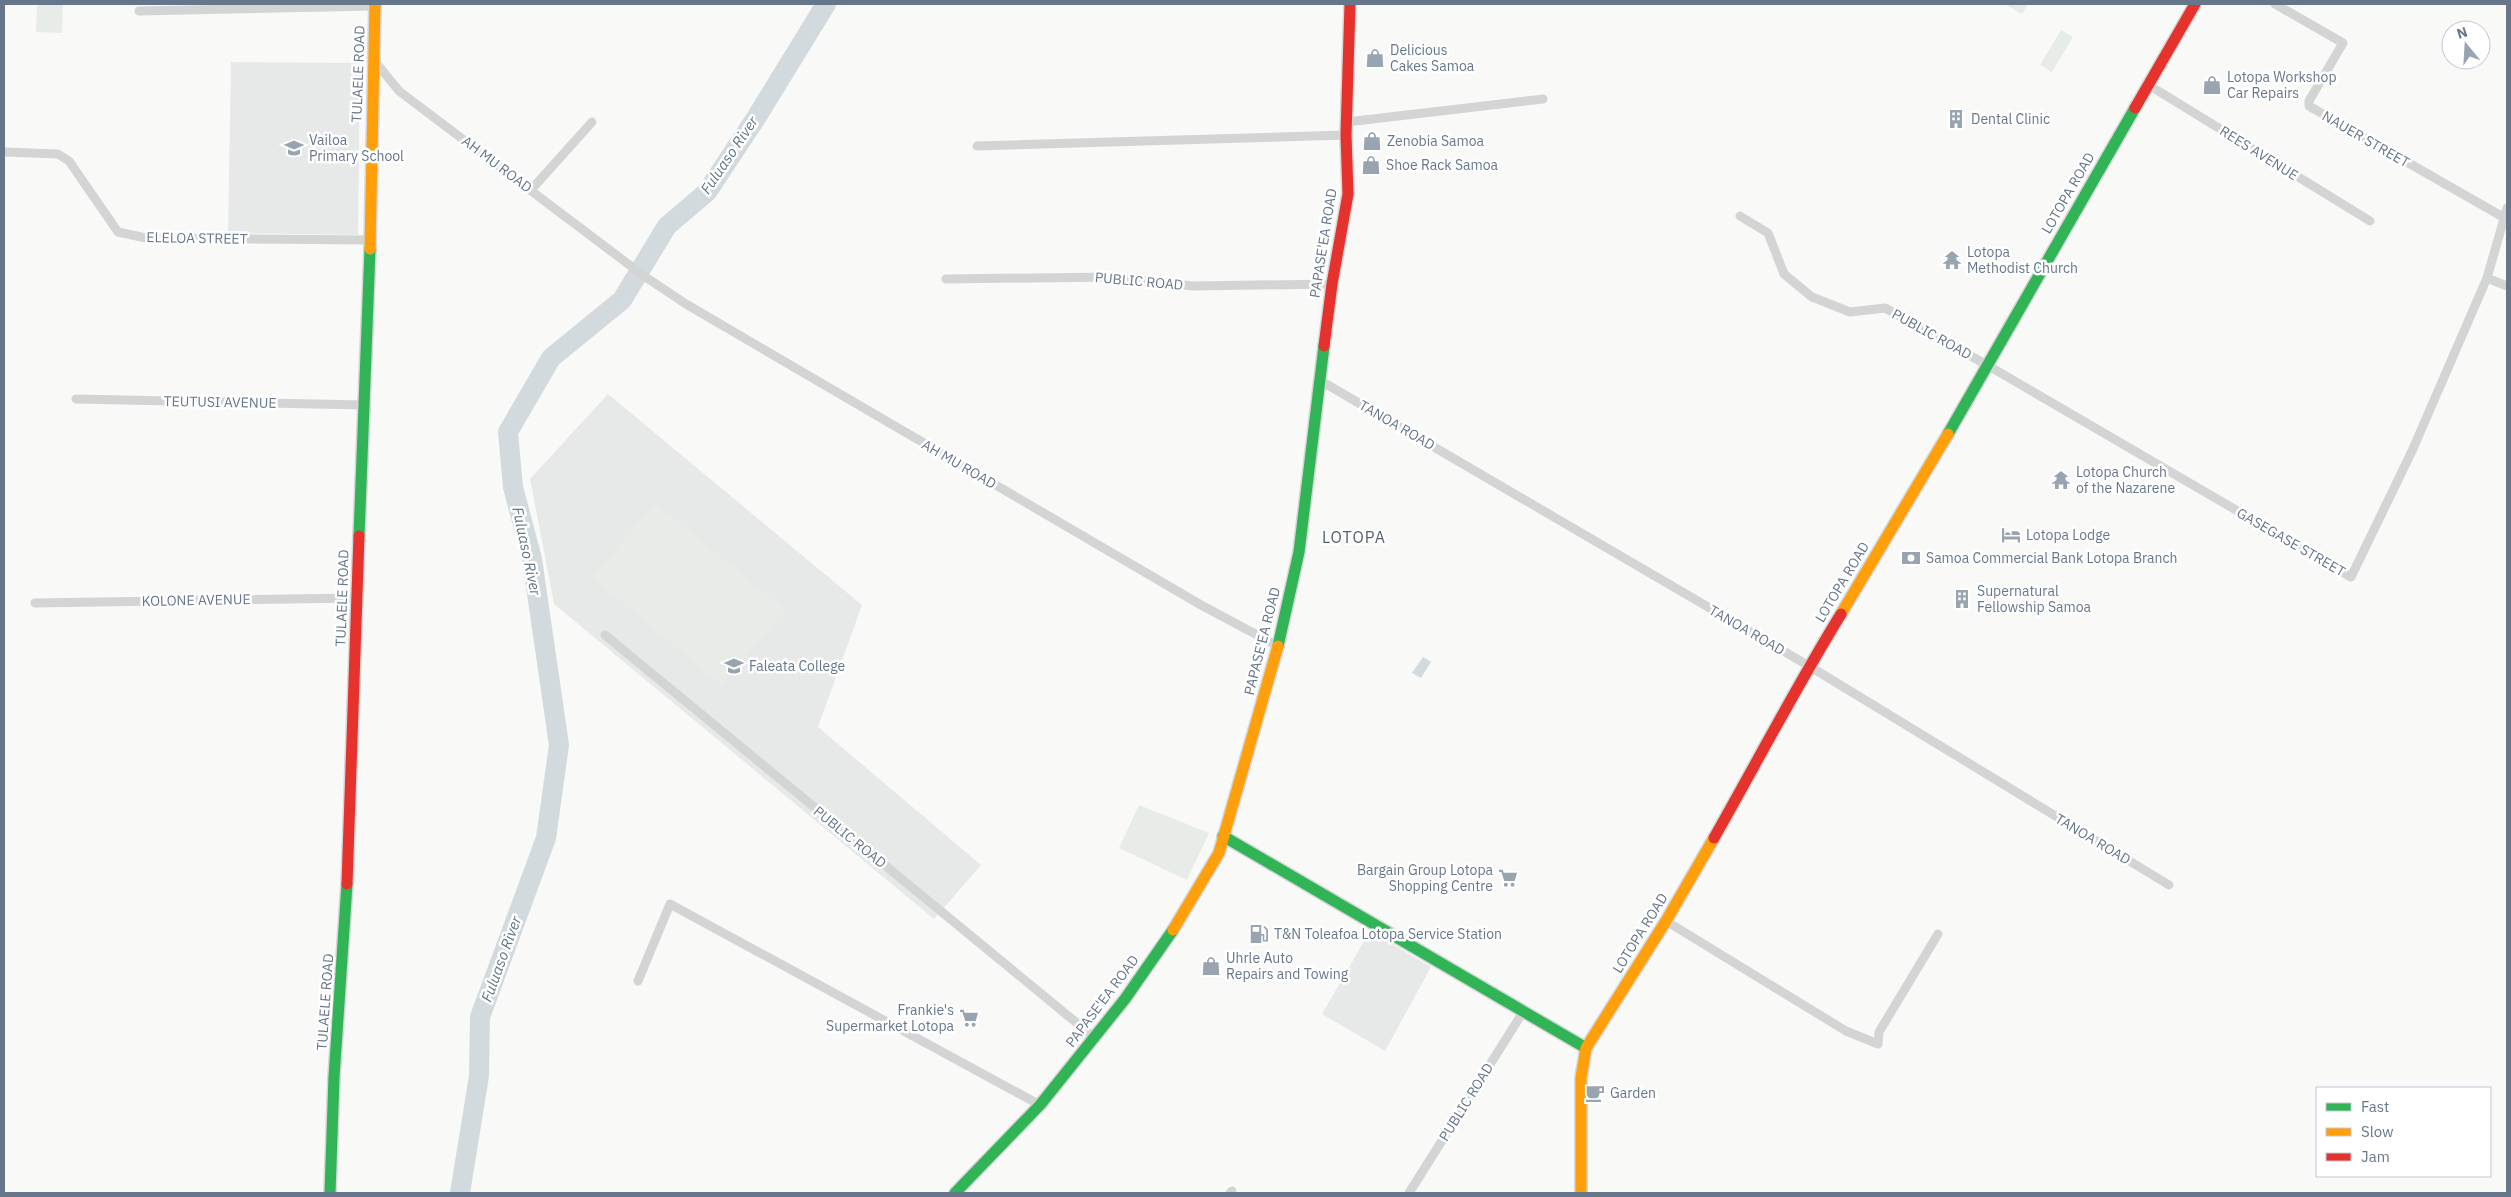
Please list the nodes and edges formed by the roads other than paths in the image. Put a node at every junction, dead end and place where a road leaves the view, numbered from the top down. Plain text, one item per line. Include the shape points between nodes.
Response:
1 (1350, 4) edge
2 (2195, 4) edge
3 (2275, 4) edge
4 (375, 5) edge
5 (139, 11) dead end
6 (372, 58) junction
7 (2147, 84) junction
8 (1543, 99) dead end
9 (592, 122) dead end
10 (1347, 122) junction
11 (1346, 135) junction
12 (977, 146) dead end
13 (4, 152) edge
14 (532, 190) junction
15 (2507, 208) edge
16 (1740, 216) dead end
17 (2503, 217) junction
18 (2370, 222) dead end
19 (370, 240) junction
20 (2486, 278) junction
21 (946, 279) dead end
22 (1332, 284) junction
23 (2507, 286) edge
24 (1987, 365) junction
25 (1321, 381) junction
26 (76, 399) dead end
27 (364, 405) junction
28 (357, 598) junction
29 (35, 603) dead end
30 (605, 635) dead end
31 (1278, 646) junction
32 (1809, 666) junction
33 (1223, 836) junction
34 (2169, 885) dead end
35 (1666, 921) junction
36 (1938, 934) dead end
37 (638, 982) dead end
38 (1523, 1012) junction
39 (1095, 1038) junction
40 (1586, 1048) junction
41 (1040, 1105) junction
42 (330, 1193) edge
43 (955, 1193) edge
44 (1410, 1193) edge
45 (1582, 1193) edge

1 - 10 street, PAPASE'EA ROAD
2 - 7 street, LOTOPA ROAD
3 - 17 street, NAUER STREET via 2343,43 2309,106
4 - 5 street
4 - 6 street, TULAELE ROAD
6 - 14 street, AH MU ROAD via 399,91
6 - 19 street, TULAELE ROAD
7 - 18 street, REES AVENUE
7 - 24 street, LOTOPA ROAD
8 - 10 street
9 - 14 street
10 - 11 street, PAPASE'EA ROAD
11 - 12 street
11 - 22 street, PAPASE'EA ROAD via 1348,194
13 - 19 street, ELELOA STREET via 58,154 69,161 118,232 146,238
14 - 31 street, AH MU ROAD via 686,304 1201,605
15 - 17 street, GASEGASE STREET
16 - 24 street, PUBLIC ROAD via 1768,233 1784,274 1812,297 1850,312 1885,308
17 - 20 street, GASEGASE STREET
19 - 27 street, TULAELE ROAD
20 - 23 street
20 - 24 street, GASEGASE STREET via 2412,451 2351,577
21 - 22 street, PUBLIC ROAD via 1110,277 1193,286
22 - 25 street, PAPASE'EA ROAD
24 - 32 street, LOTOPA ROAD
25 - 31 street, PAPASE'EA ROAD via 1299,552
25 - 32 street, TANOA ROAD
26 - 27 street, TEUTUSI AVENUE
27 - 28 street, TULAELE ROAD
28 - 29 street, KOLONE AVENUE
28 - 42 street, TULAELE ROAD via 345,930 334,1077
30 - 39 street, PUBLIC ROAD
31 - 33 street, PAPASE'EA ROAD
32 - 34 street, TANOA ROAD
32 - 35 street, LOTOPA ROAD via 1781,722
33 - 38 street
33 - 39 street, PAPASE'EA ROAD via 1210,872 1190,906
35 - 36 street via 1846,1031 1878,1044 1879,1032
35 - 40 street, LOTOPA ROAD
37 - 41 street via 670,904
38 - 40 street
38 - 44 street, PUBLIC ROAD
39 - 41 street, PAPASE'EA ROAD
40 - 45 street, LOTOPA ROAD via 1581,1093
41 - 43 street, PAPASE'EA ROAD

